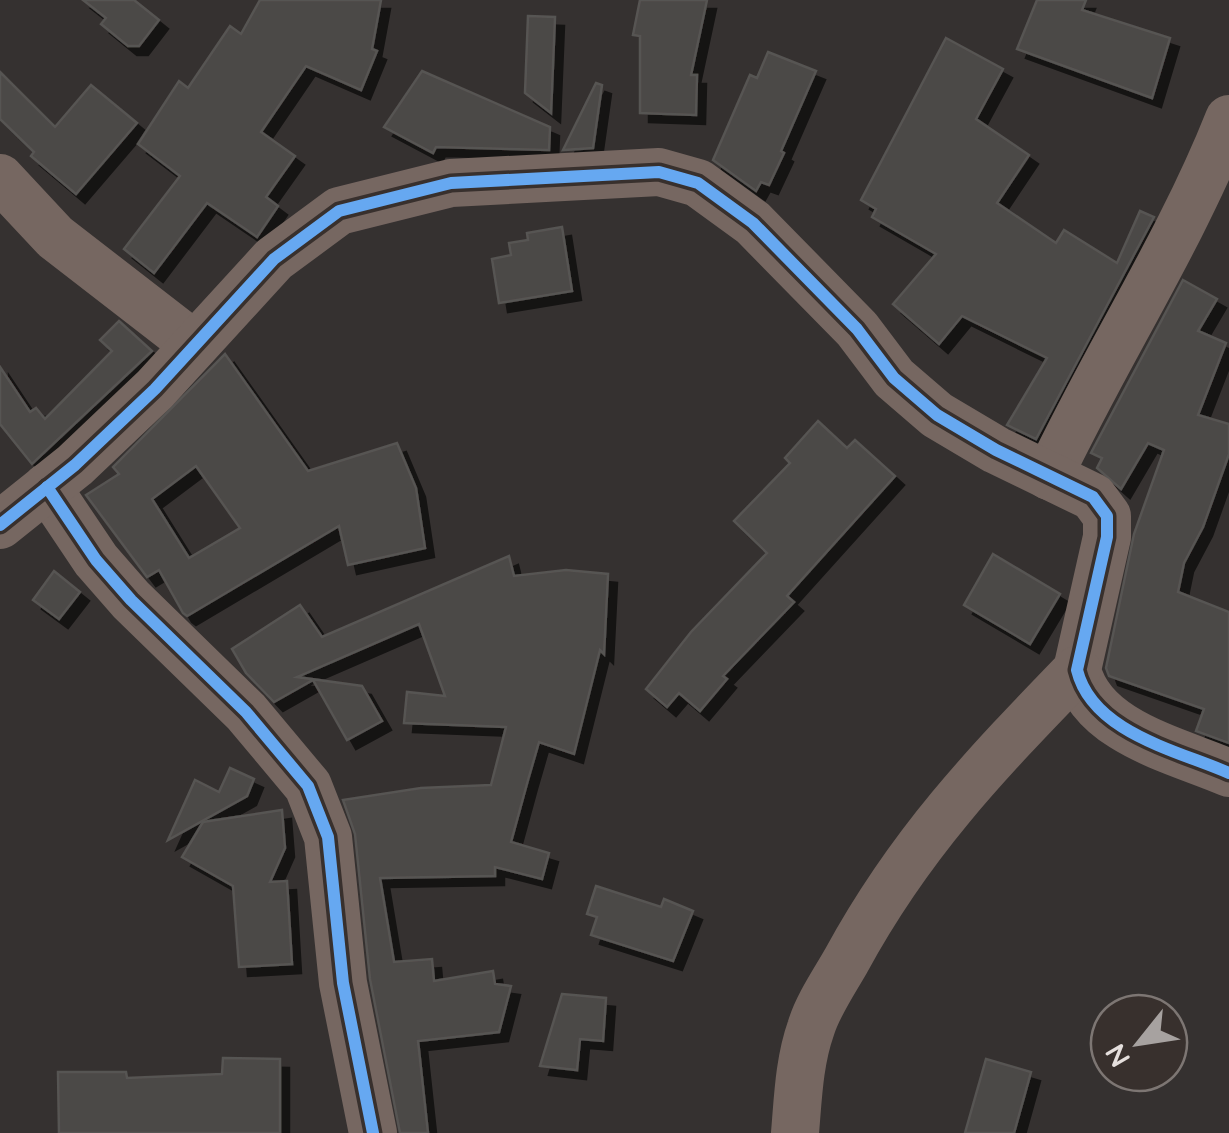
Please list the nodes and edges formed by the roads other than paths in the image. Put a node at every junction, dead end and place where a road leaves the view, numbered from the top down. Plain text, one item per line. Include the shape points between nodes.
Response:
1 (1229, 119) edge
2 (0, 178) edge
3 (192, 344) junction
4 (1050, 476) junction
5 (47, 487) junction
6 (0, 524) edge
7 (1077, 670) junction
8 (1229, 773) edge
9 (373, 1133) edge
10 (795, 1133) edge

1 - 4 street via 1170,248 1094,380
2 - 3 street via 55,237
3 - 4 street via 294,240 339,212 451,183 659,172 698,184 753,223 894,378 938,415
3 - 5 street via 155,389
4 - 7 street via 1093,497 1107,516
5 - 6 street
5 - 9 street via 130,600 246,712 308,786 328,837 344,983
7 - 8 street via 1092,705 1109,720
7 - 10 street via 960,790 879,904 812,1024

